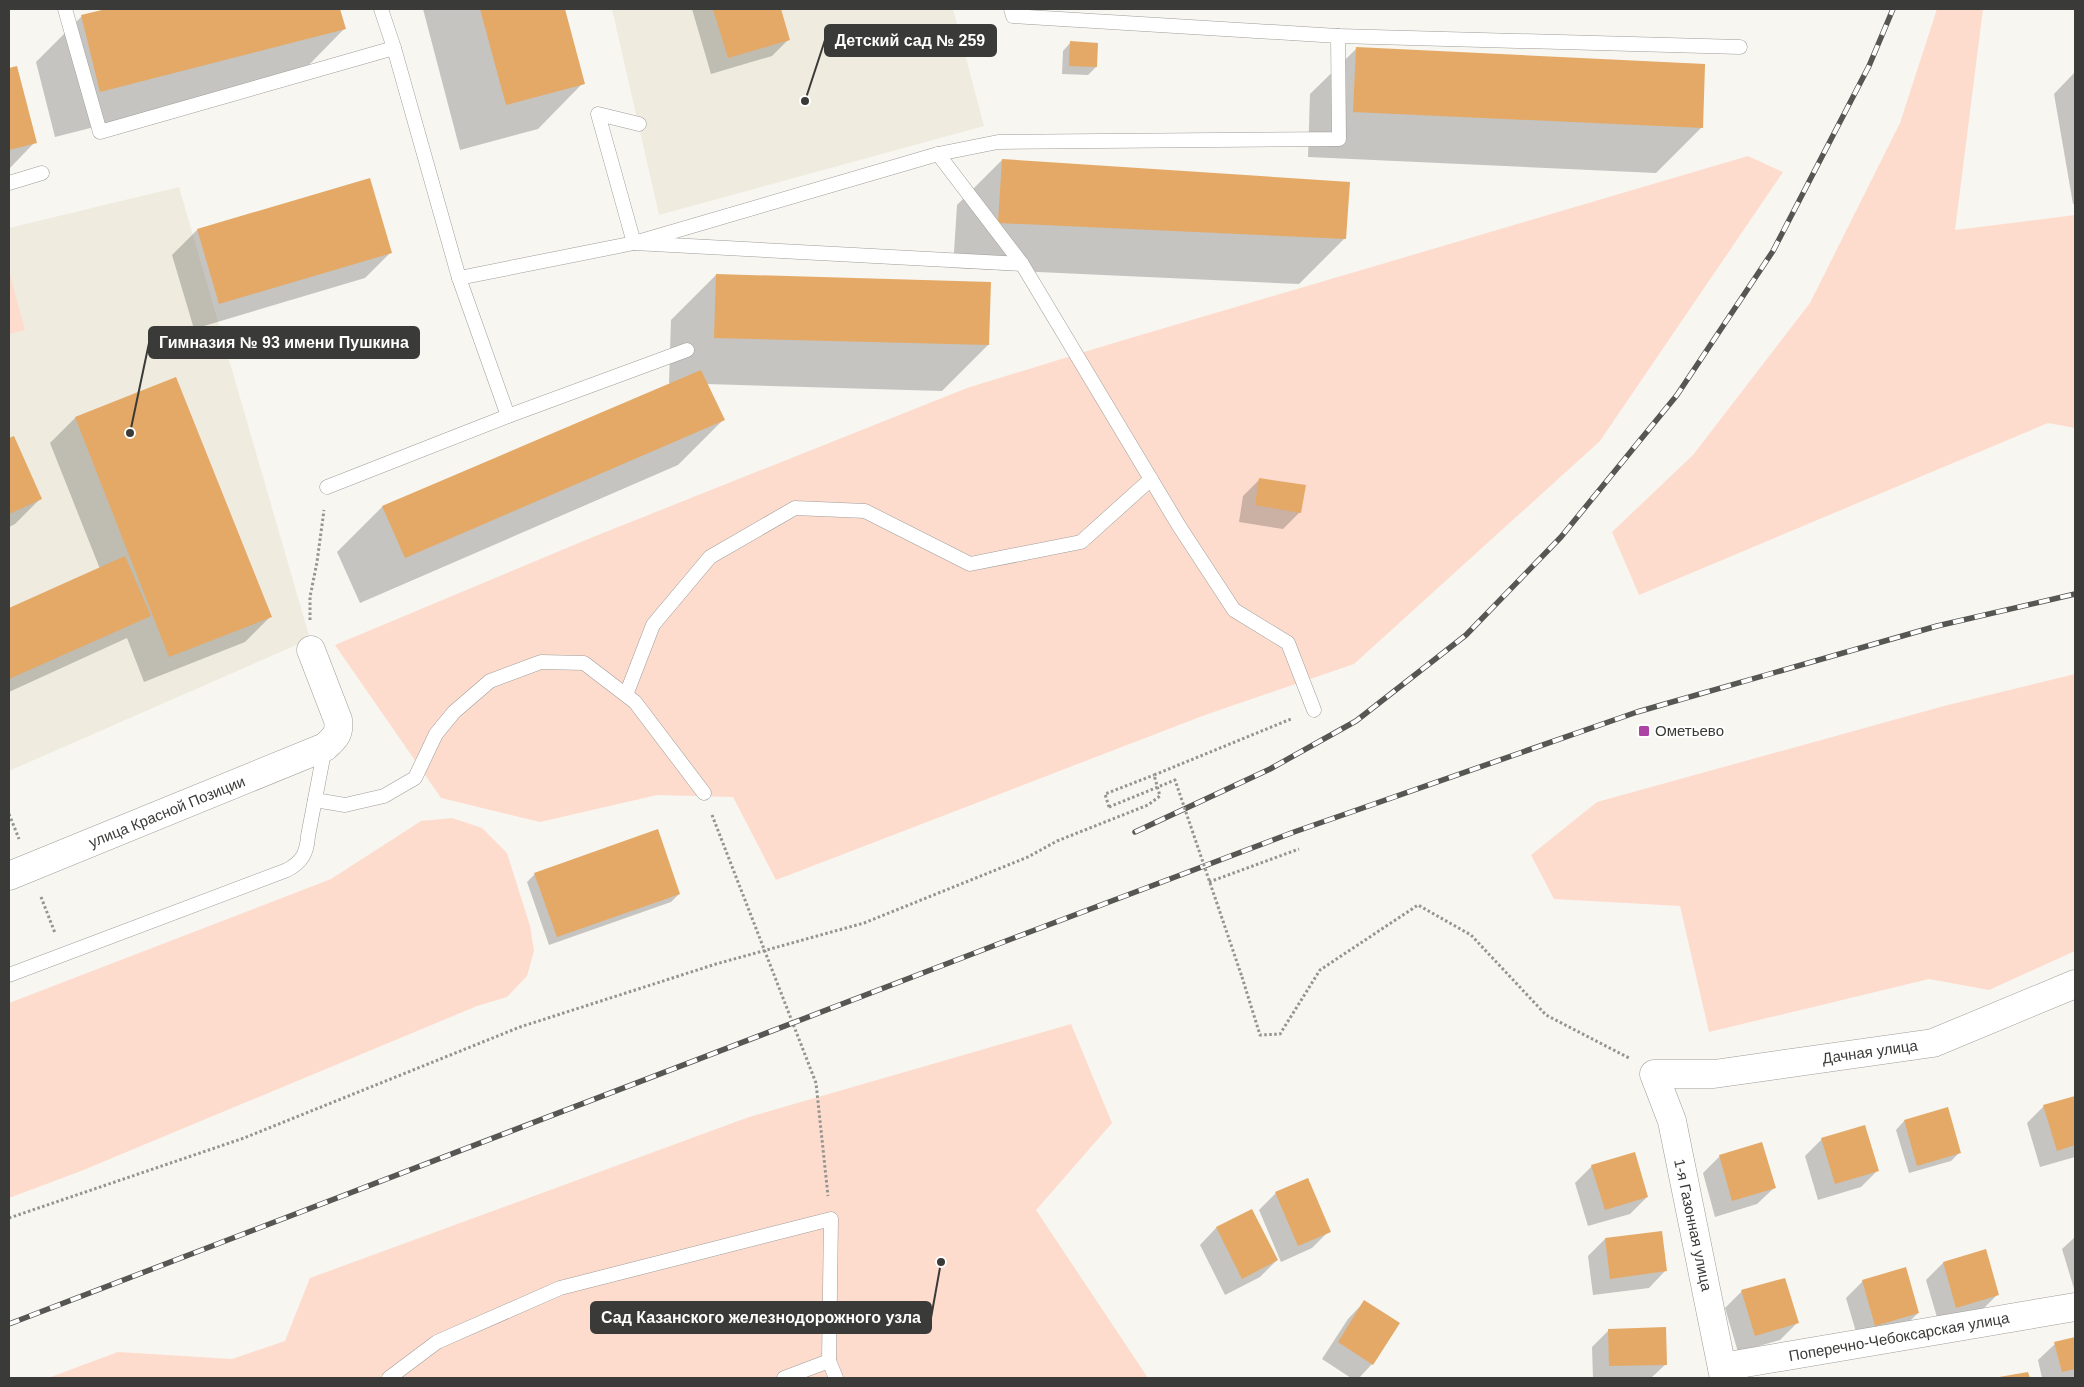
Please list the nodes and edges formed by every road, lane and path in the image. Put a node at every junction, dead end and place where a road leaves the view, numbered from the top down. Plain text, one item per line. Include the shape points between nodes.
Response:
1 (64, 9) edge
2 (381, 9) edge
3 (1011, 9) edge
4 (1338, 36) junction
5 (1740, 47) dead end
6 (394, 48) junction
7 (639, 124) dead end
8 (938, 154) junction
9 (42, 172) dead end
10 (9, 183) edge
11 (634, 243) junction
12 (1022, 264) junction
13 (459, 278) junction
14 (687, 350) dead end
15 (508, 416) junction
16 (1151, 480) junction
17 (327, 487) joint
18 (311, 650) joint
19 (626, 695) junction
20 (1314, 710) joint
21 (325, 747) junction
22 (1154, 775) junction
23 (704, 793) joint
24 (315, 800) junction
25 (1299, 850) dead end
26 (9, 876) edge
27 (1210, 882) junction
28 (766, 950) junction
29 (9, 975) edge
30 (2075, 984) edge
31 (1654, 1074) junction
32 (9, 1218) edge
33 (831, 1219) junction
34 (2075, 1307) edge
35 (829, 1360) junction
36 (1723, 1372) edge
37 (389, 1378) edge
38 (784, 1378) edge
39 (836, 1378) edge

1 - 6 lane via 100,132
2 - 6 lane
3 - 4 lane via 1013,16
4 - 5 lane
4 - 8 lane via 1339,139 998,142
6 - 13 lane
7 - 11 lane via 598,114
8 - 11 lane
8 - 12 lane
9 - 10 lane
11 - 12 lane
11 - 13 lane
12 - 16 lane
13 - 15 lane
14 - 15 lane
15 - 17 lane
16 - 19 lane via 1081,542 970,564 865,511 795,508 710,557 653,625
16 - 20 lane via 1234,610 1288,643
17 - 18 path via 310,597
18 - 21 street via 338,720 337,737
19 - 23 lane via 635,702
19 - 24 lane via 584,663 541,662 490,681 454,712 436,734 415,778 384,796 345,805
20 - 22 path
21 - 24 lane
21 - 26 street, улица Красной Позиции
22 - 27 path, bridge via 1105,794 1109,806 1175,780
22 - 28 path via 1160,796 1148,805 1056,841 1028,858 864,923
23 - 28 path
24 - 29 lane via 308,847 297,865
25 - 27 path
27 - 31 path, bridge via 1260,1035 1280,1034 1320,970 1418,905 1471,935 1546,1015
28 - 32 path via 520,1027 244,1138
28 - 33 path via 816,1083
30 - 31 street, Дачная улица via 1932,1043 1714,1074
31 - 36 street, 1-я Газонная улица via 1672,1121
33 - 35 lane
33 - 37 lane via 560,1288 437,1342
34 - 36 street, Поперечно-Чебоксарская улица
35 - 38 lane
35 - 39 lane

